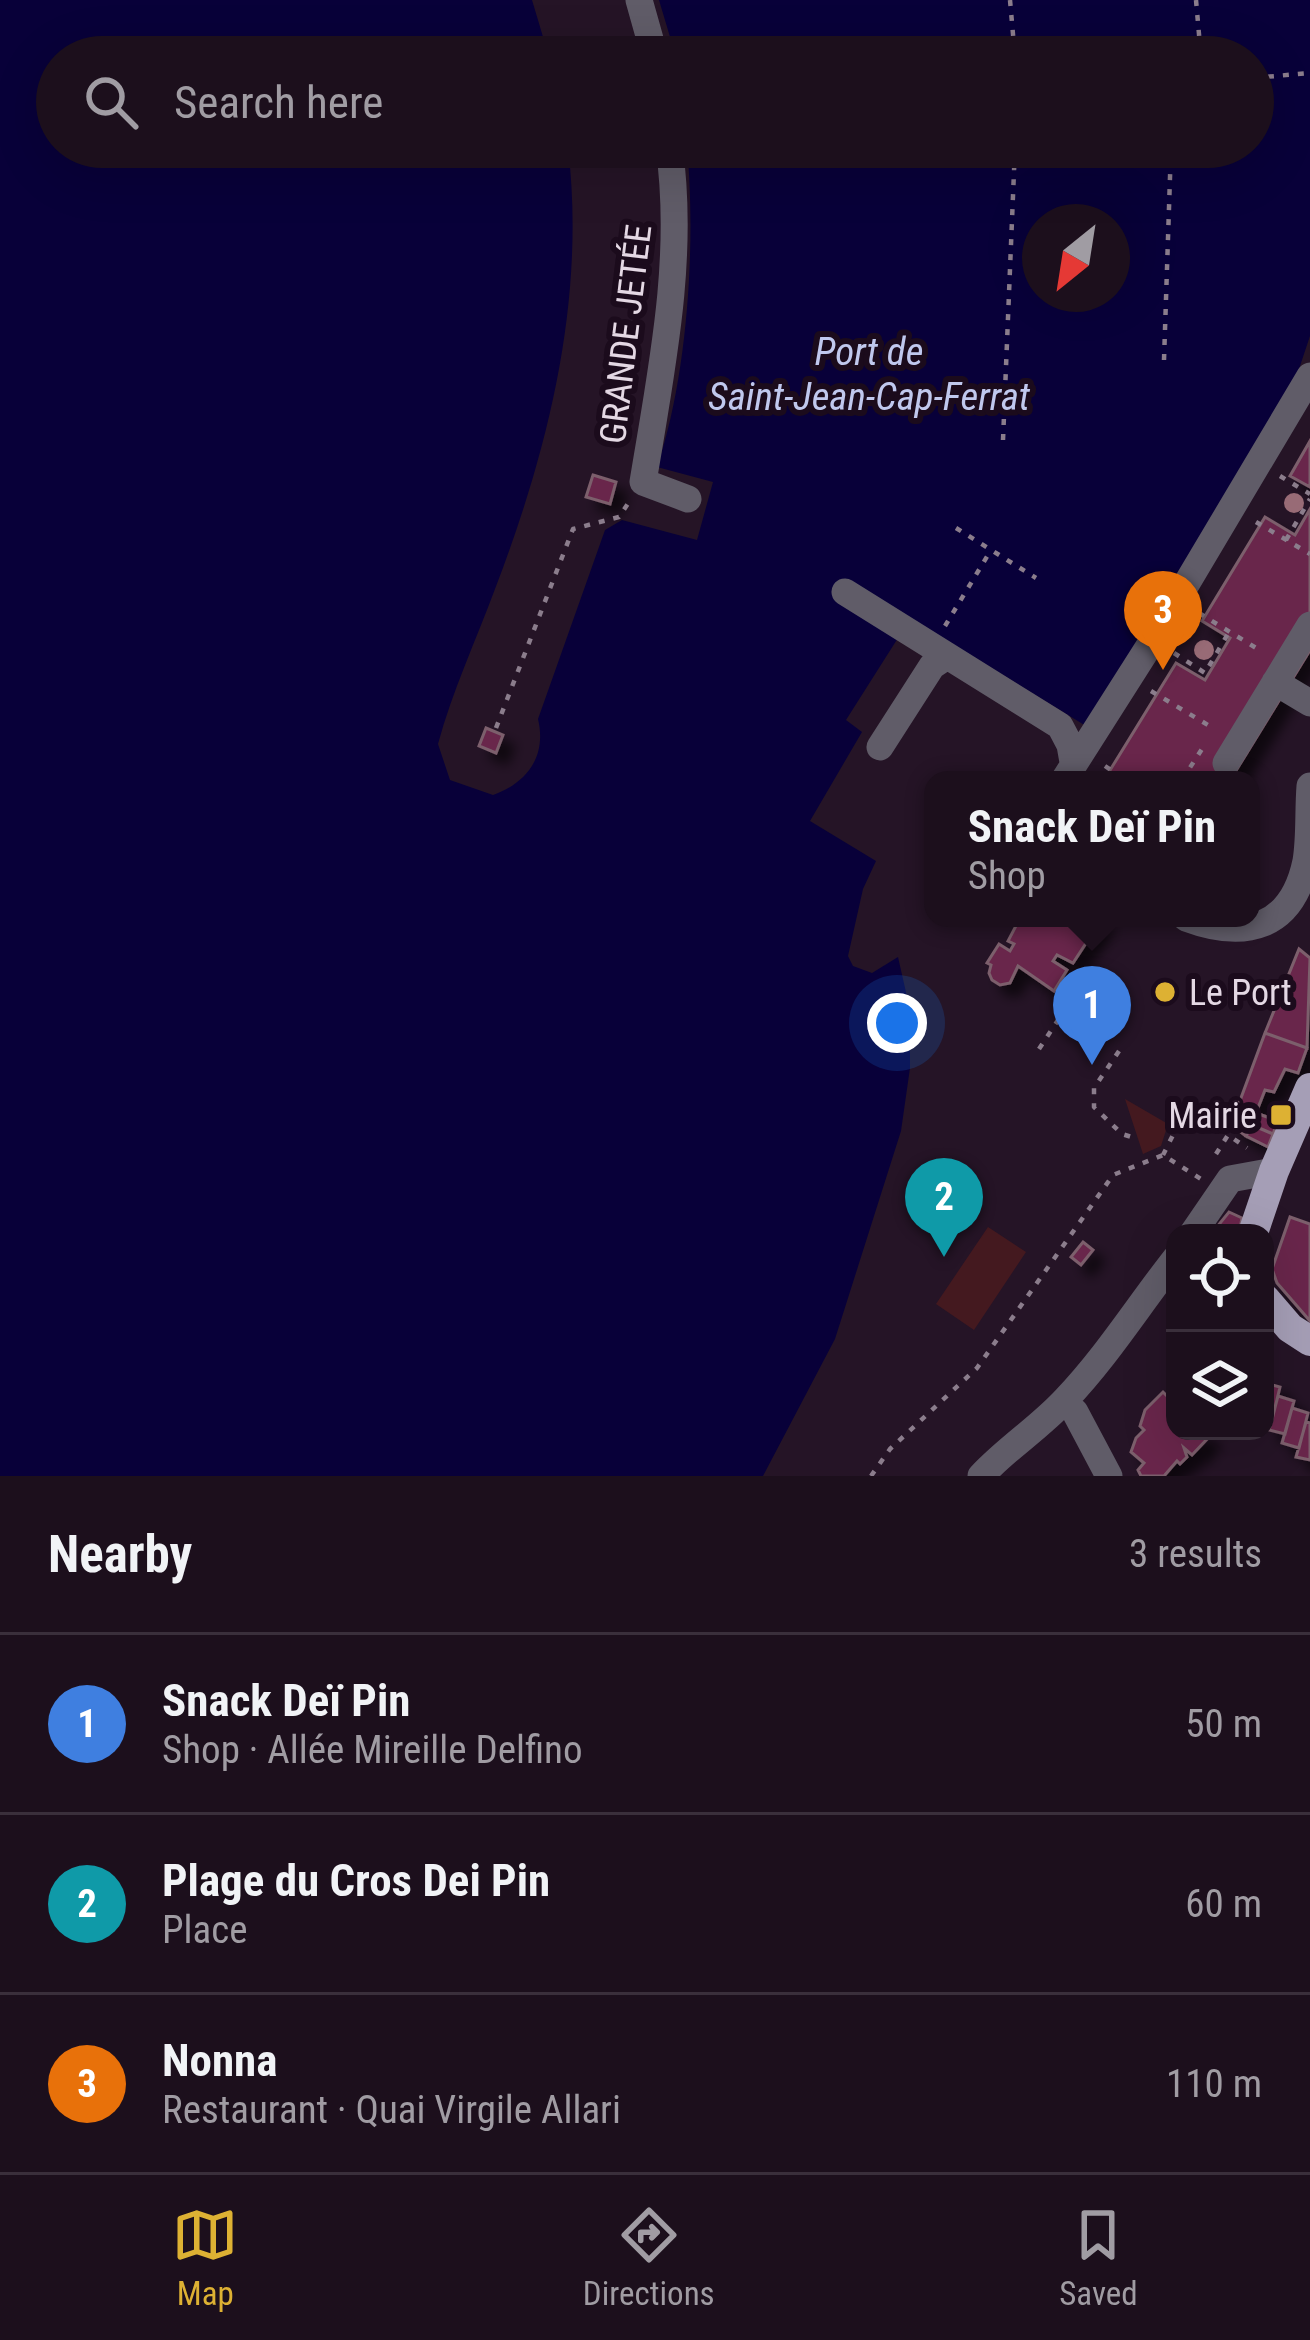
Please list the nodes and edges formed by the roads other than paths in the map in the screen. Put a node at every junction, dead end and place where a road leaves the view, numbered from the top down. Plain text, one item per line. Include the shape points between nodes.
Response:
1 (639, 0) edge
2 (649, 36) edge
3 (672, 168) edge
4 (1310, 376) edge
5 (688, 499) dead end
6 (845, 592) dead end
7 (1310, 625) edge
8 (939, 646) junction
9 (1280, 674) junction
10 (1310, 682) edge
11 (1310, 704) edge
12 (880, 747) dead end
13 (1232, 753) road end
14 (1069, 771) edge
15 (1310, 786) edge
16 (1260, 925) edge
17 (1211, 927) edge
18 (1256, 927) edge
19 (1310, 1088) edge
20 (1274, 1171) junction
21 (1199, 1224) edge
22 (1256, 1224) edge
23 (1166, 1272) edge
24 (1274, 1310) edge
25 (1310, 1341) edge
26 (1064, 1402) junction
27 (981, 1476) edge
28 (1109, 1476) edge

1 - 2 street
3 - 5 street, GRANDE JETÉE via 668,327 643,482
4 - 14 street
6 - 8 street
7 - 9 street
8 - 12 street
8 - 14 street via 1060,727
9 - 10 street
9 - 11 street
9 - 13 street
15 - 16 street via 1298,889
17 - 18 street
19 - 20 main road
20 - 21 street via 1230,1179
20 - 22 main road
23 - 26 street
24 - 25 main road
26 - 27 street
26 - 28 street

